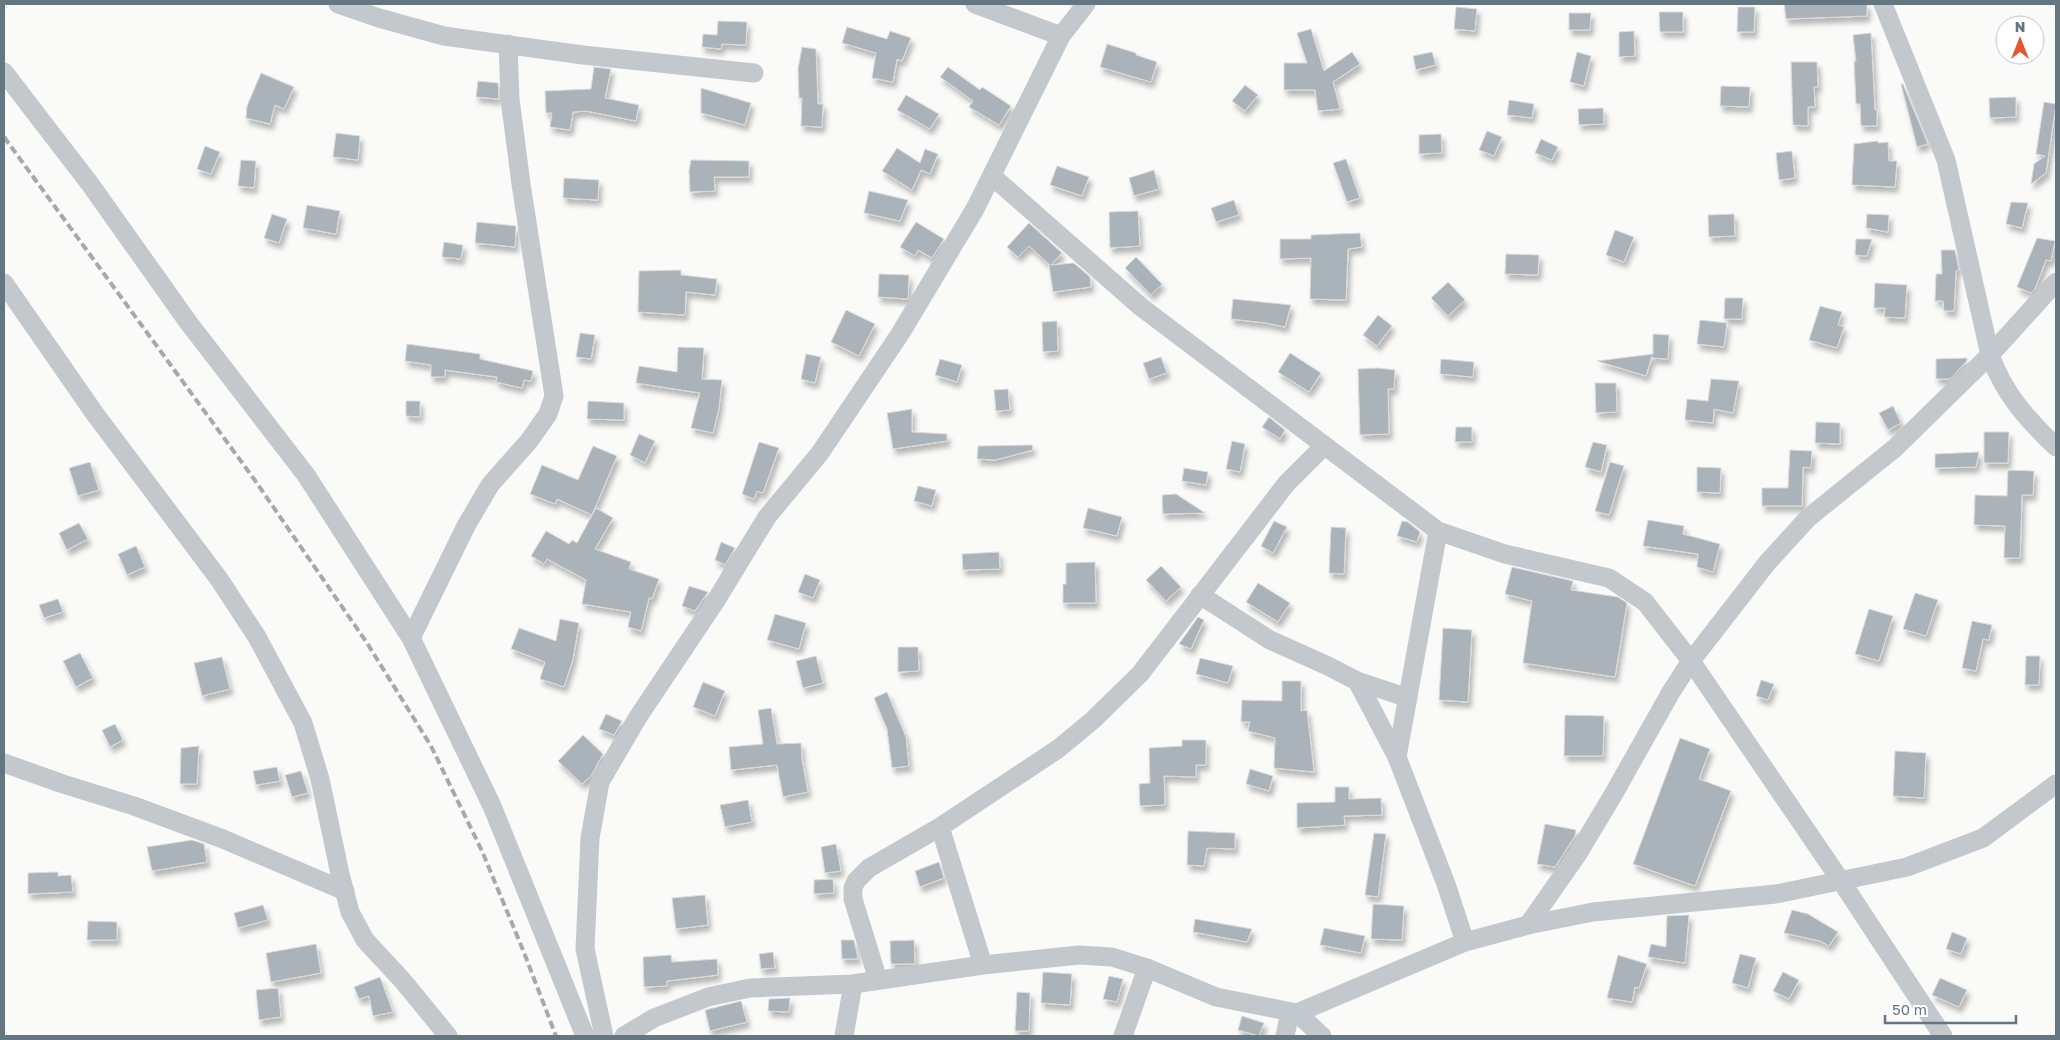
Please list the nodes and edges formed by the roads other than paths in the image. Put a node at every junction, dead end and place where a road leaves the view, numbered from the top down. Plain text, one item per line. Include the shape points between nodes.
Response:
1 (338, 4) edge
2 (975, 4) edge
3 (1086, 4) edge
4 (1883, 4) edge
5 (1061, 36) junction
6 (508, 44) junction
7 (4, 72) edge
8 (754, 73) dead end
9 (992, 176) junction
10 (2056, 282) edge
11 (4, 283) edge
12 (1990, 355) junction
13 (1324, 446) junction
14 (2056, 447) edge
15 (1438, 531) junction
16 (1200, 595) junction
17 (411, 638) junction
18 (1691, 661) junction
19 (1357, 681) junction
20 (1408, 698) junction
21 (1397, 757) junction
22 (4, 763) edge
23 (2056, 784) edge
24 (940, 827) junction
25 (1841, 881) junction
26 (345, 891) junction
27 (1528, 925) junction
28 (1465, 942) junction
29 (983, 965) junction
30 (1147, 968) junction
31 (878, 980) junction
32 (852, 984) junction
33 (1293, 1013) junction
34 (448, 1036) edge
35 (585, 1036) edge
36 (604, 1036) edge
37 (624, 1036) edge
38 (844, 1036) edge
39 (1123, 1036) edge
40 (1285, 1036) edge
41 (1322, 1036) edge
42 (1943, 1036) edge

1 - 6 street via 444,36
2 - 5 street
3 - 5 street
4 - 12 street via 1946,160
5 - 9 street
6 - 8 street
6 - 17 street via 510,99 554,396 548,414 490,485 470,518
7 - 17 street via 90,184 188,322 306,475
9 - 13 street via 1141,307
9 - 36 street via 976,209 900,334 820,453 766,517 600,782 590,838 585,949
10 - 12 street
11 - 26 street via 95,414 219,579 257,637 303,723 320,779
12 - 14 street via 2013,402
12 - 18 street via 1894,448 1808,518 1767,562
13 - 15 street
13 - 16 street via 1286,484
15 - 18 street via 1505,554 1609,578 1645,602
15 - 20 street
16 - 19 street via 1270,640
16 - 24 street via 1140,674 1093,720 1058,749
17 - 35 street via 492,806
18 - 25 street
18 - 27 street via 1614,796
19 - 20 street
19 - 21 street
20 - 21 street
21 - 28 street
22 - 26 street via 205,832
23 - 25 street via 1982,838 1907,867
24 - 29 street
24 - 31 street via 869,868 853,888 853,899
25 - 27 street via 1776,894 1593,912
25 - 42 street
26 - 34 street via 350,912 365,940
27 - 28 street
28 - 33 street
29 - 30 street via 1079,955 1112,957
29 - 31 street
30 - 33 street via 1216,997
30 - 39 street
31 - 32 street
32 - 37 street via 750,988 708,997 654,1018
32 - 38 street
33 - 40 street
33 - 41 street

